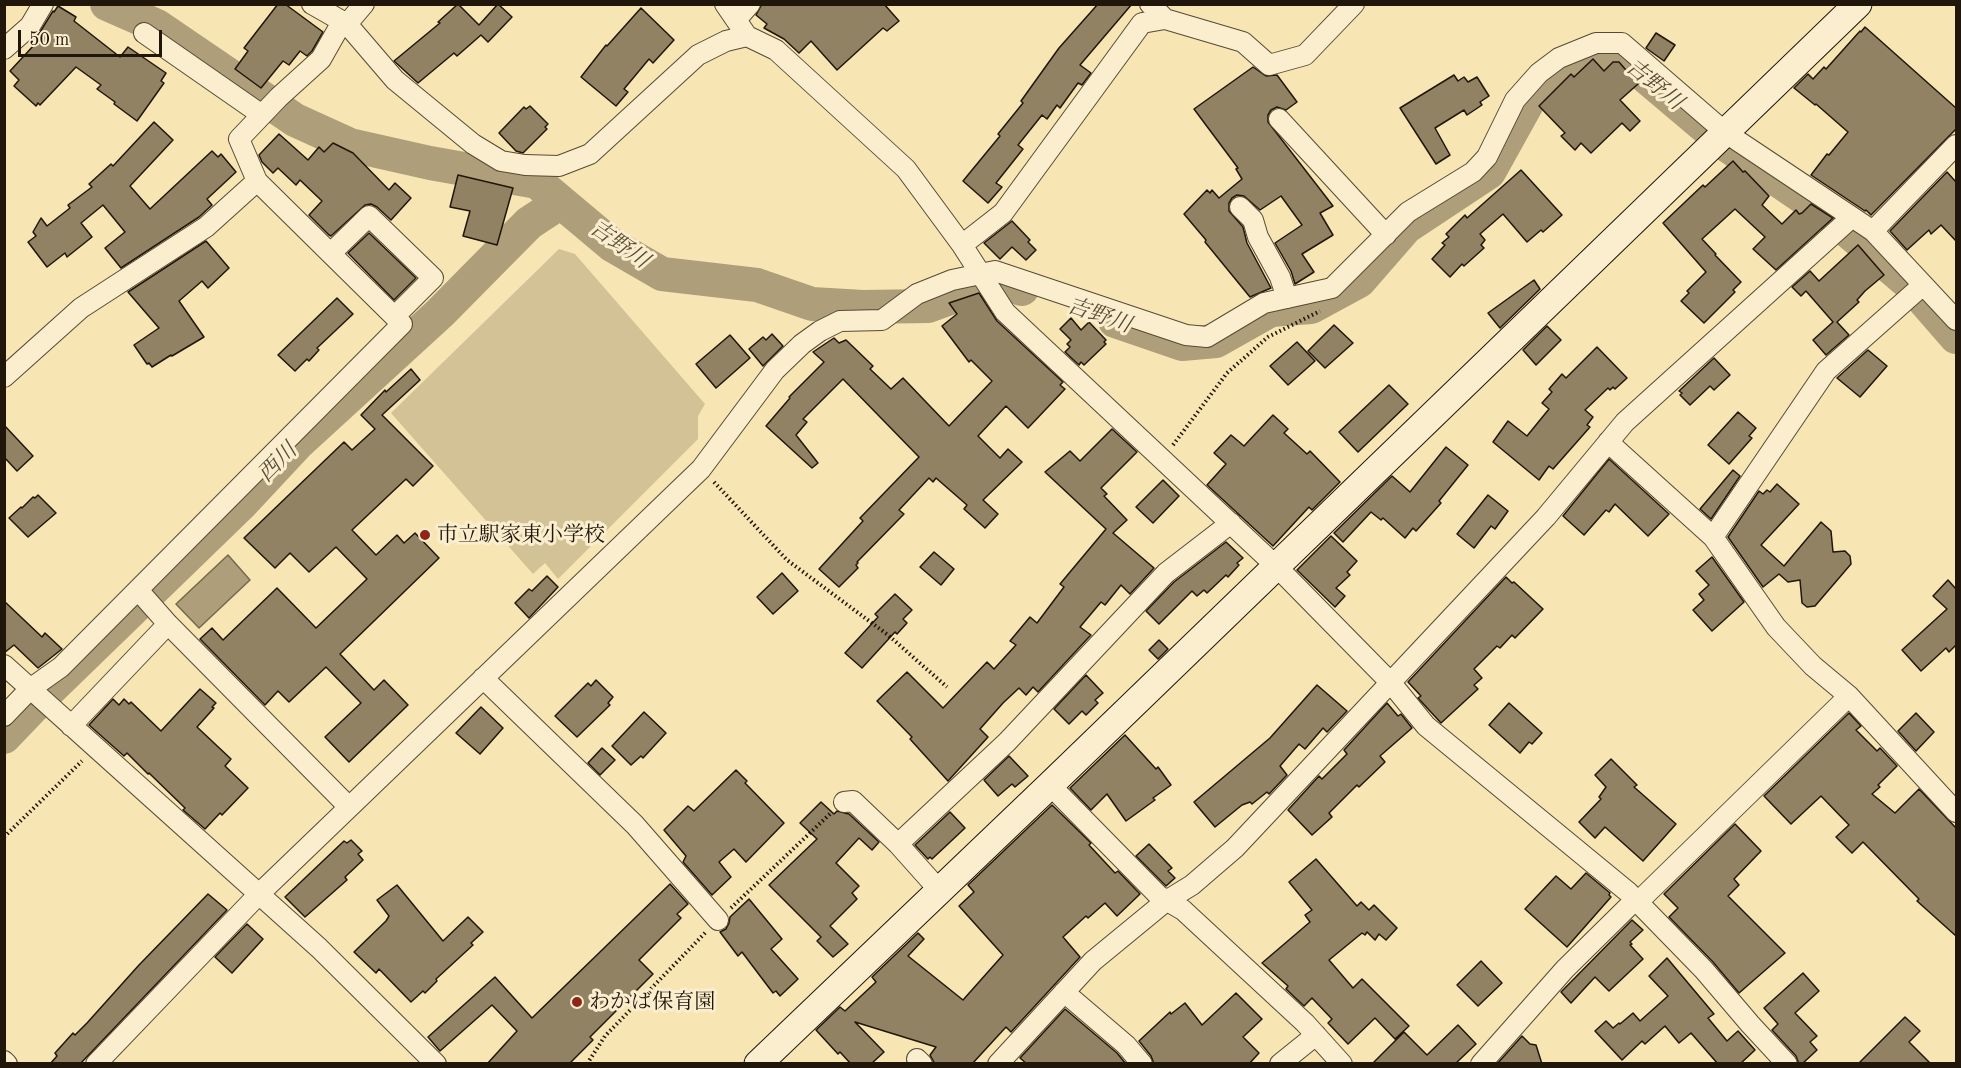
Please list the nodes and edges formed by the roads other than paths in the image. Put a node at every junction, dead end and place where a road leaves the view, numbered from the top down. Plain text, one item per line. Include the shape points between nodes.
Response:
1 (43, 4) edge
2 (312, 4) edge
3 (364, 4) edge
4 (750, 4) edge
5 (1150, 4) edge
6 (1354, 4) edge
7 (1858, 4) edge
8 (1165, 19) junction
9 (736, 20) edge
10 (347, 24) junction
11 (144, 33) dead end
12 (4, 49) edge
13 (261, 115) junction
14 (1279, 119) dead end
15 (1716, 142) junction
16 (1956, 145) edge
17 (257, 181) junction
18 (1240, 207) dead end
19 (1851, 218) junction
20 (1873, 231) junction
21 (1386, 235) junction
22 (962, 245) junction
23 (331, 254) junction
24 (981, 273) junction
25 (1923, 285) junction
26 (1287, 298) junction
27 (395, 316) junction
28 (1956, 320) edge
29 (4, 377) edge
30 (1608, 442) junction
31 (1230, 523) junction
32 (1713, 537) junction
33 (1276, 566) junction
34 (138, 590) junction
35 (163, 618) junction
36 (4, 665) edge
37 (483, 678) junction
38 (1391, 683) junction
39 (30, 689) junction
40 (1849, 696) junction
41 (4, 716) edge
42 (71, 726) junction
43 (1050, 785) junction
44 (844, 802) dead end
45 (349, 807) junction
46 (1956, 811) edge
47 (898, 844) junction
48 (939, 890) junction
49 (259, 894) junction
50 (1166, 901) junction
51 (1637, 901) junction
52 (718, 920) dead end
53 (1065, 992) junction
54 (1316, 1035) junction
55 (1003, 1062) edge
56 (96, 1064) edge
57 (436, 1064) edge
58 (758, 1064) edge
59 (1142, 1064) edge
60 (1280, 1064) edge
61 (1342, 1064) edge
62 (1481, 1064) edge
63 (1787, 1064) edge

1 - 12 street via 30,26
2 - 10 street
3 - 10 street
4 - 9 street
5 - 8 street
6 - 8 street via 1305,55 1269,65 1243,42
7 - 15 street
8 - 22 street via 1142,23 1003,213
9 - 10 street via 726,41 698,55 590,154 560,166 501,161 473,144 395,80
9 - 22 street via 776,50 906,169
10 - 13 street via 338,29 321,59
11 - 13 street
13 - 17 street via 239,139
14 - 21 street
15 - 19 street
15 - 21 street via 1623,43 1596,43 1560,58 1539,73 1515,100 1487,157 1473,172 1408,212
15 - 33 street
16 - 20 street
17 - 23 street
17 - 29 street via 206,227 81,308
18 - 26 street via 1252,220
19 - 20 street
19 - 30 street via 1624,422
20 - 25 street
21 - 26 street via 1332,288
22 - 24 street
23 - 27 street
23 - 27 street via 369,216 433,278
24 - 26 street via 995,271 1186,335 1207,337 1264,303
24 - 31 street via 1005,312
24 - 37 street via 917,294 882,320 840,321 802,344 775,370 701,469
25 - 28 street
25 - 32 street via 1826,370
27 - 34 street via 402,324
30 - 32 street
30 - 38 street via 1546,517
31 - 33 street
31 - 47 street via 1166,573 1007,742
32 - 40 street via 1776,627
33 - 38 street
33 - 43 street
34 - 35 street
34 - 39 street via 61,667
35 - 42 street
35 - 45 street
36 - 39 street
37 - 45 street
37 - 52 street via 635,825
38 - 50 street via 1235,848 1192,885
38 - 51 street via 1426,726
39 - 41 street
39 - 42 street
40 - 46 street
40 - 51 street
42 - 49 street
43 - 48 street
43 - 50 street
44 - 47 street via 853,801
45 - 49 street
47 - 48 street
48 - 58 street
49 - 56 street
49 - 57 street
50 - 53 street via 1093,961
50 - 54 street via 1183,910
51 - 62 street via 1565,969
51 - 63 street
53 - 55 street
53 - 59 street
54 - 60 street
54 - 61 street

